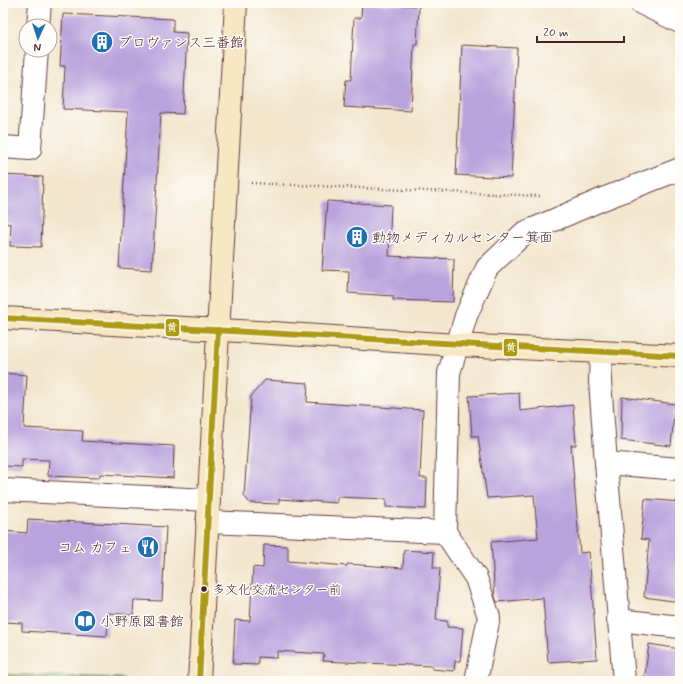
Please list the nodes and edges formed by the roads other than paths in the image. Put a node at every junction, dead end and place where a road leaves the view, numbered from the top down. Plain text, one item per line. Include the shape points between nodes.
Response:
1 (40, 3) edge
2 (236, 3) edge
3 (641, 3) edge
4 (39, 18) edge
5 (680, 22) edge
6 (36, 58) edge
7 (3, 147) edge
8 (680, 170) edge
9 (3, 318) edge
10 (218, 330) junction
11 (457, 346) junction
12 (601, 353) junction
13 (680, 356) edge
14 (606, 464) junction
15 (680, 469) edge
16 (3, 490) edge
17 (209, 500) junction
18 (208, 522) junction
19 (445, 532) junction
20 (618, 620) junction
21 (680, 627) edge
22 (199, 681) edge
23 (476, 681) edge
24 (624, 681) edge

1 - 4 street
2 - 10 street
3 - 5 street
6 - 7 street via 30,149
8 - 11 street via 524,232 487,268 466,316
9 - 10 street
10 - 11 street
10 - 17 street
11 - 12 street
11 - 19 street via 449,373
12 - 13 street
12 - 14 street via 600,381
14 - 15 street
14 - 20 street
16 - 17 street
17 - 18 street
18 - 19 street
18 - 22 street
19 - 23 street via 476,578 489,617
20 - 21 street
20 - 24 street

